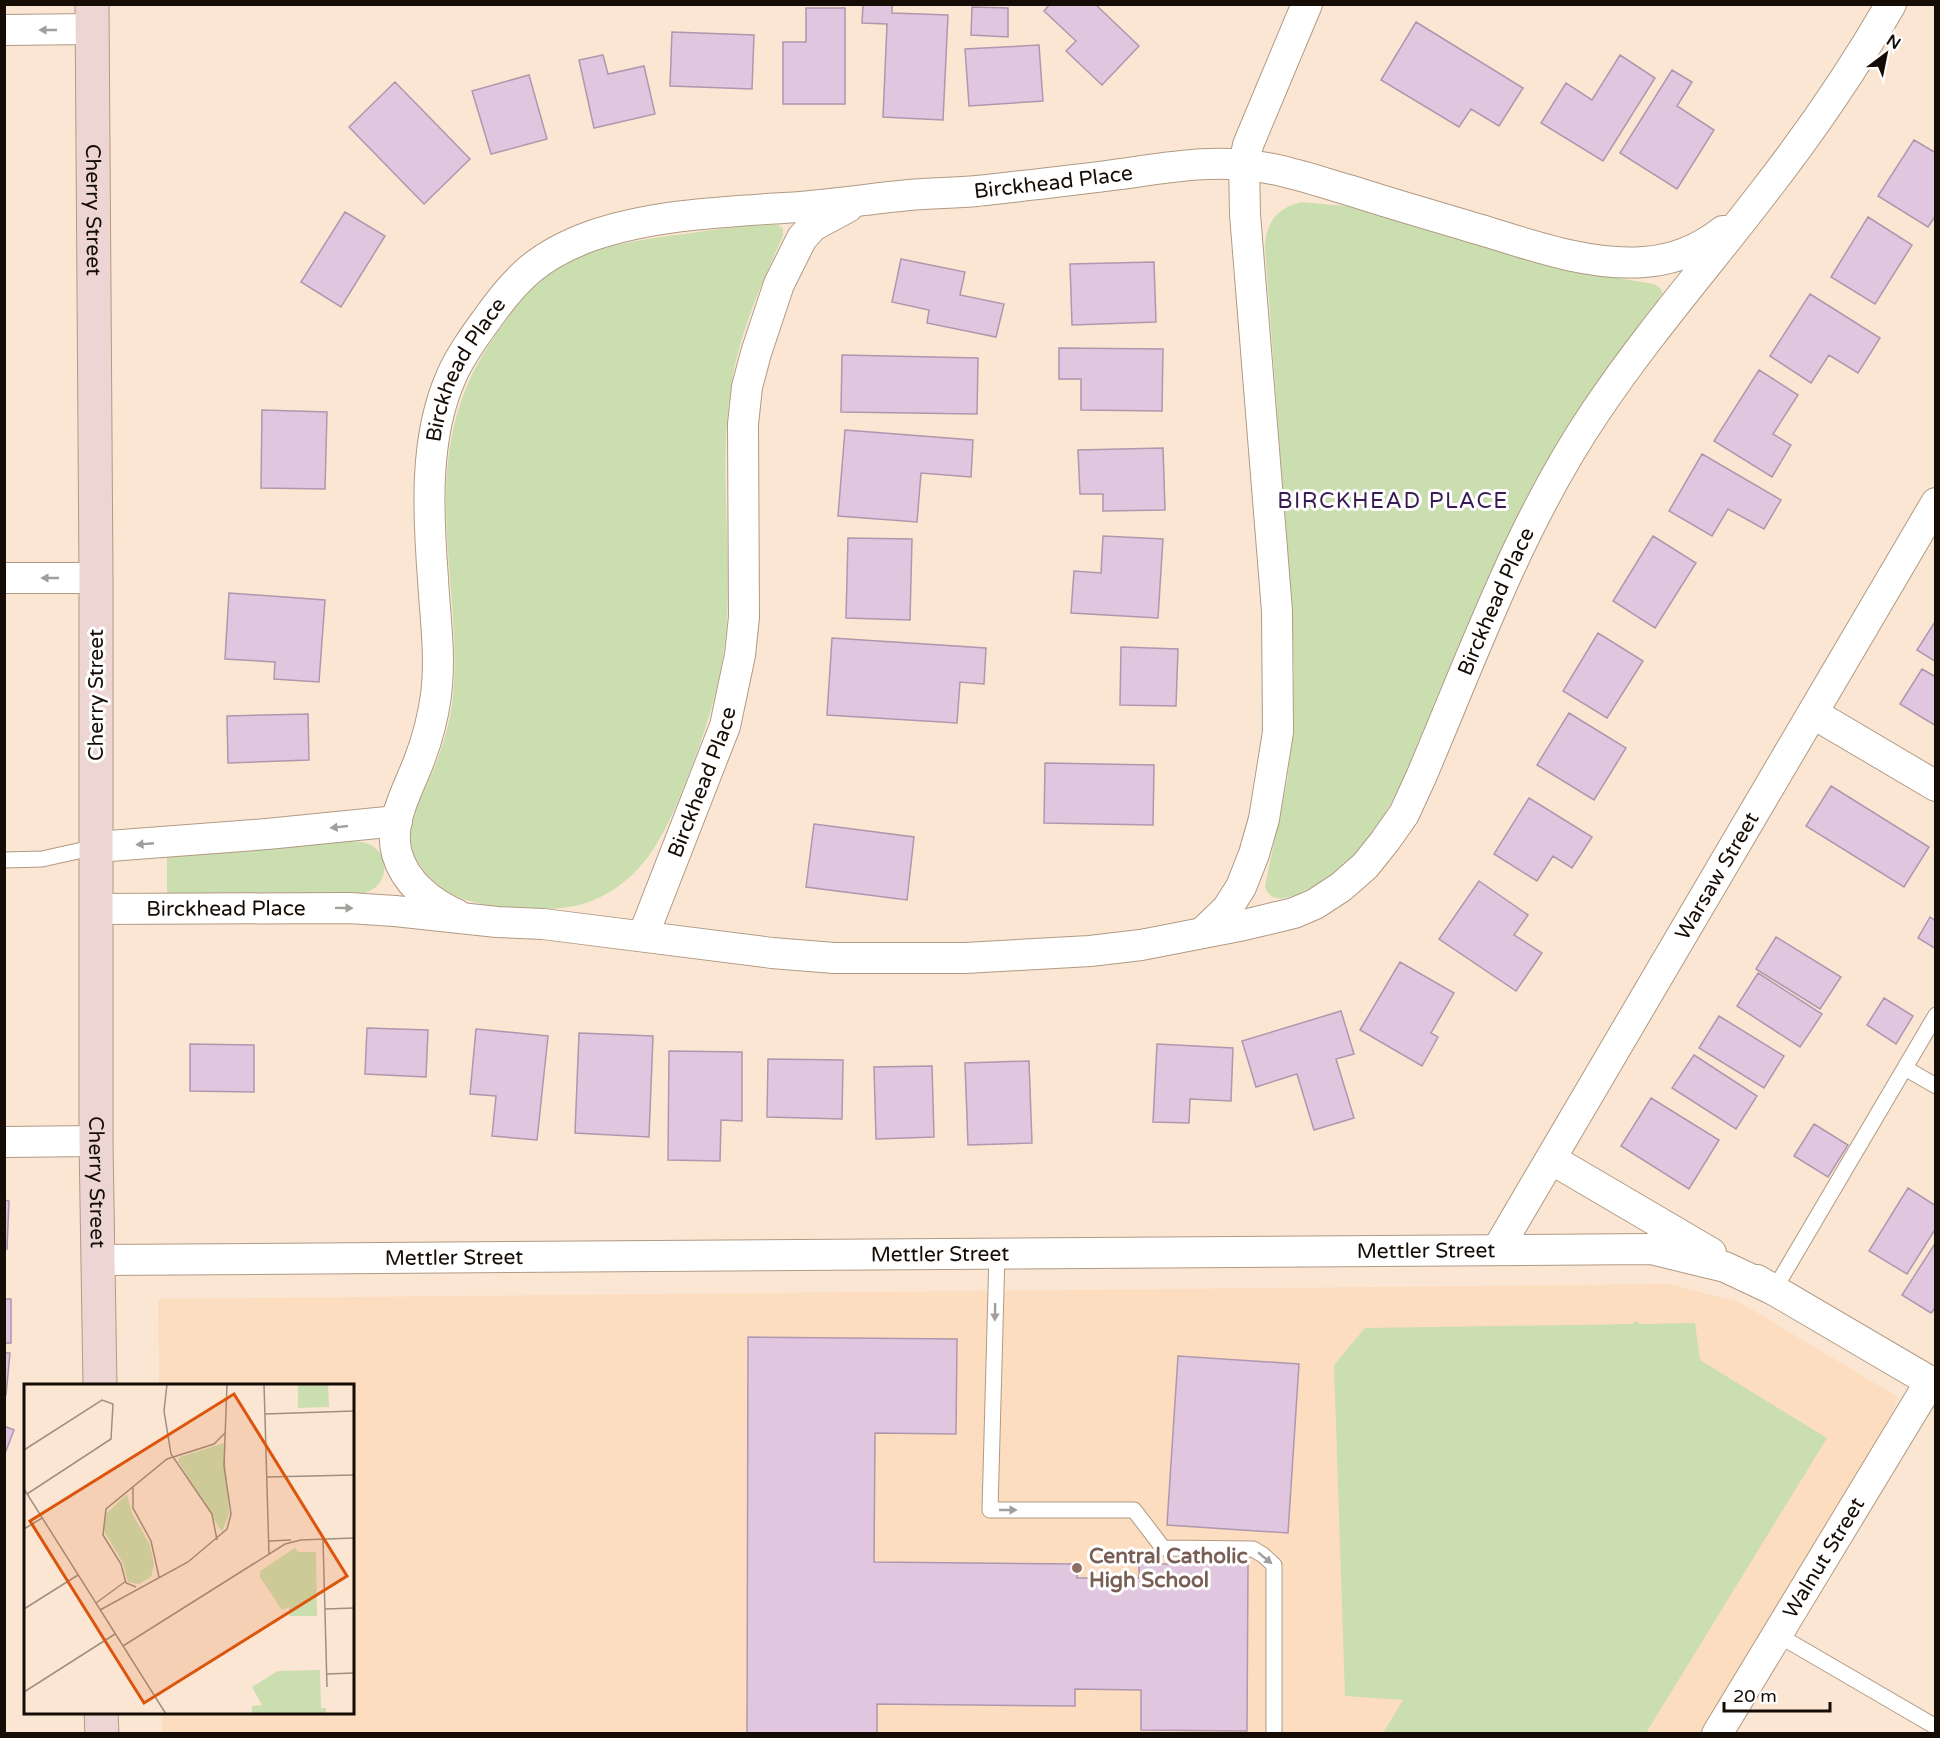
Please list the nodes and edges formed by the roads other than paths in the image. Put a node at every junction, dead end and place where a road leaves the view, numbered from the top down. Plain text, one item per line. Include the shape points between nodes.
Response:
1 (1307, 4) edge
2 (1891, 4) edge
3 (92, 17) edge
4 (4, 30) edge
5 (1244, 164) junction
6 (862, 200) junction
7 (1754, 204) junction
8 (1935, 503) edge
9 (4, 578) edge
10 (96, 578) junction
11 (1814, 714) junction
12 (1935, 786) edge
13 (397, 821) junction
14 (96, 847) junction
15 (4, 860) edge
16 (96, 909) junction
17 (465, 917) junction
18 (1202, 933) junction
19 (643, 936) junction
20 (1935, 1015) edge
21 (1905, 1068) junction
22 (1935, 1086) edge
23 (4, 1142) edge
24 (96, 1142) junction
25 (1551, 1159) junction
26 (1497, 1250) junction
27 (997, 1254) junction
28 (98, 1260) junction
29 (1774, 1290) junction
30 (100, 1384) edge
31 (1933, 1384) edge
32 (1778, 1635) junction
33 (101, 1714) edge
34 (1935, 1727) edge
35 (102, 1734) edge
36 (1274, 1734) edge
37 (1717, 1734) edge

1 - 5 street via 1253,130
2 - 7 street, Birckhead Place via 1834,94
3 -> 4 street
3 - 10 main road, Cherry Street
5 - 6 street, Birckhead Place via 1206,162 1059,182
5 - 7 street, Birckhead Place via 1317,180 1529,245 1625,263 1676,256 1705,245
5 - 18 street via 1277,611 1278,732 1264,819 1254,854 1227,909
6 - 13 street, Birckhead Place via 736,210 622,227 567,245 538,261 498,303 464,353 441,408 430,496 437,686 430,728
6 - 19 street, Birckhead Place via 813,226 802,238 779,284 756,353 743,424 741,655 725,726
7 - 18 street, Birckhead Place via 1650,335 1566,458 1501,589 1404,814 1385,842 1365,866 1315,904 1294,913
8 - 11 street, Warsaw Street
10 -> 9 street
10 - 14 main road, Cherry Street
11 - 12 street
11 - 25 street, Warsaw Street
13 -> 14 street
13 - 17 street, Birckhead Place via 394,837 398,858 408,876 441,908
14 - 15 lane via 42,859
14 - 16 main road, Cherry Street
16 -> 17 street, Birckhead Place via 349,908
16 - 24 main road, Cherry Street
17 - 19 street, Birckhead Place
18 - 19 street, Birckhead Place via 1090,951 919,959 834,958
20 - 21 lane
21 - 22 lane
21 - 29 lane
23 - 24 street
24 - 28 main road, Cherry Street
25 - 26 street, Warsaw Street
25 - 29 street, Mettler Street
26 - 27 street, Mettler Street
26 - 29 street, Mettler Street via 1651,1249 1725,1267
27 - 28 street, Mettler Street
27 -> 36 lane via 990,1510 1134,1510 1163,1548 1253,1549 1263,1555 1274,1565
28 - 30 main road, Cherry Street
29 - 31 street, Mettler Street
31 - 32 street, Walnut Street
32 - 34 lane
32 - 37 street, Walnut Street
33 - 35 main road

